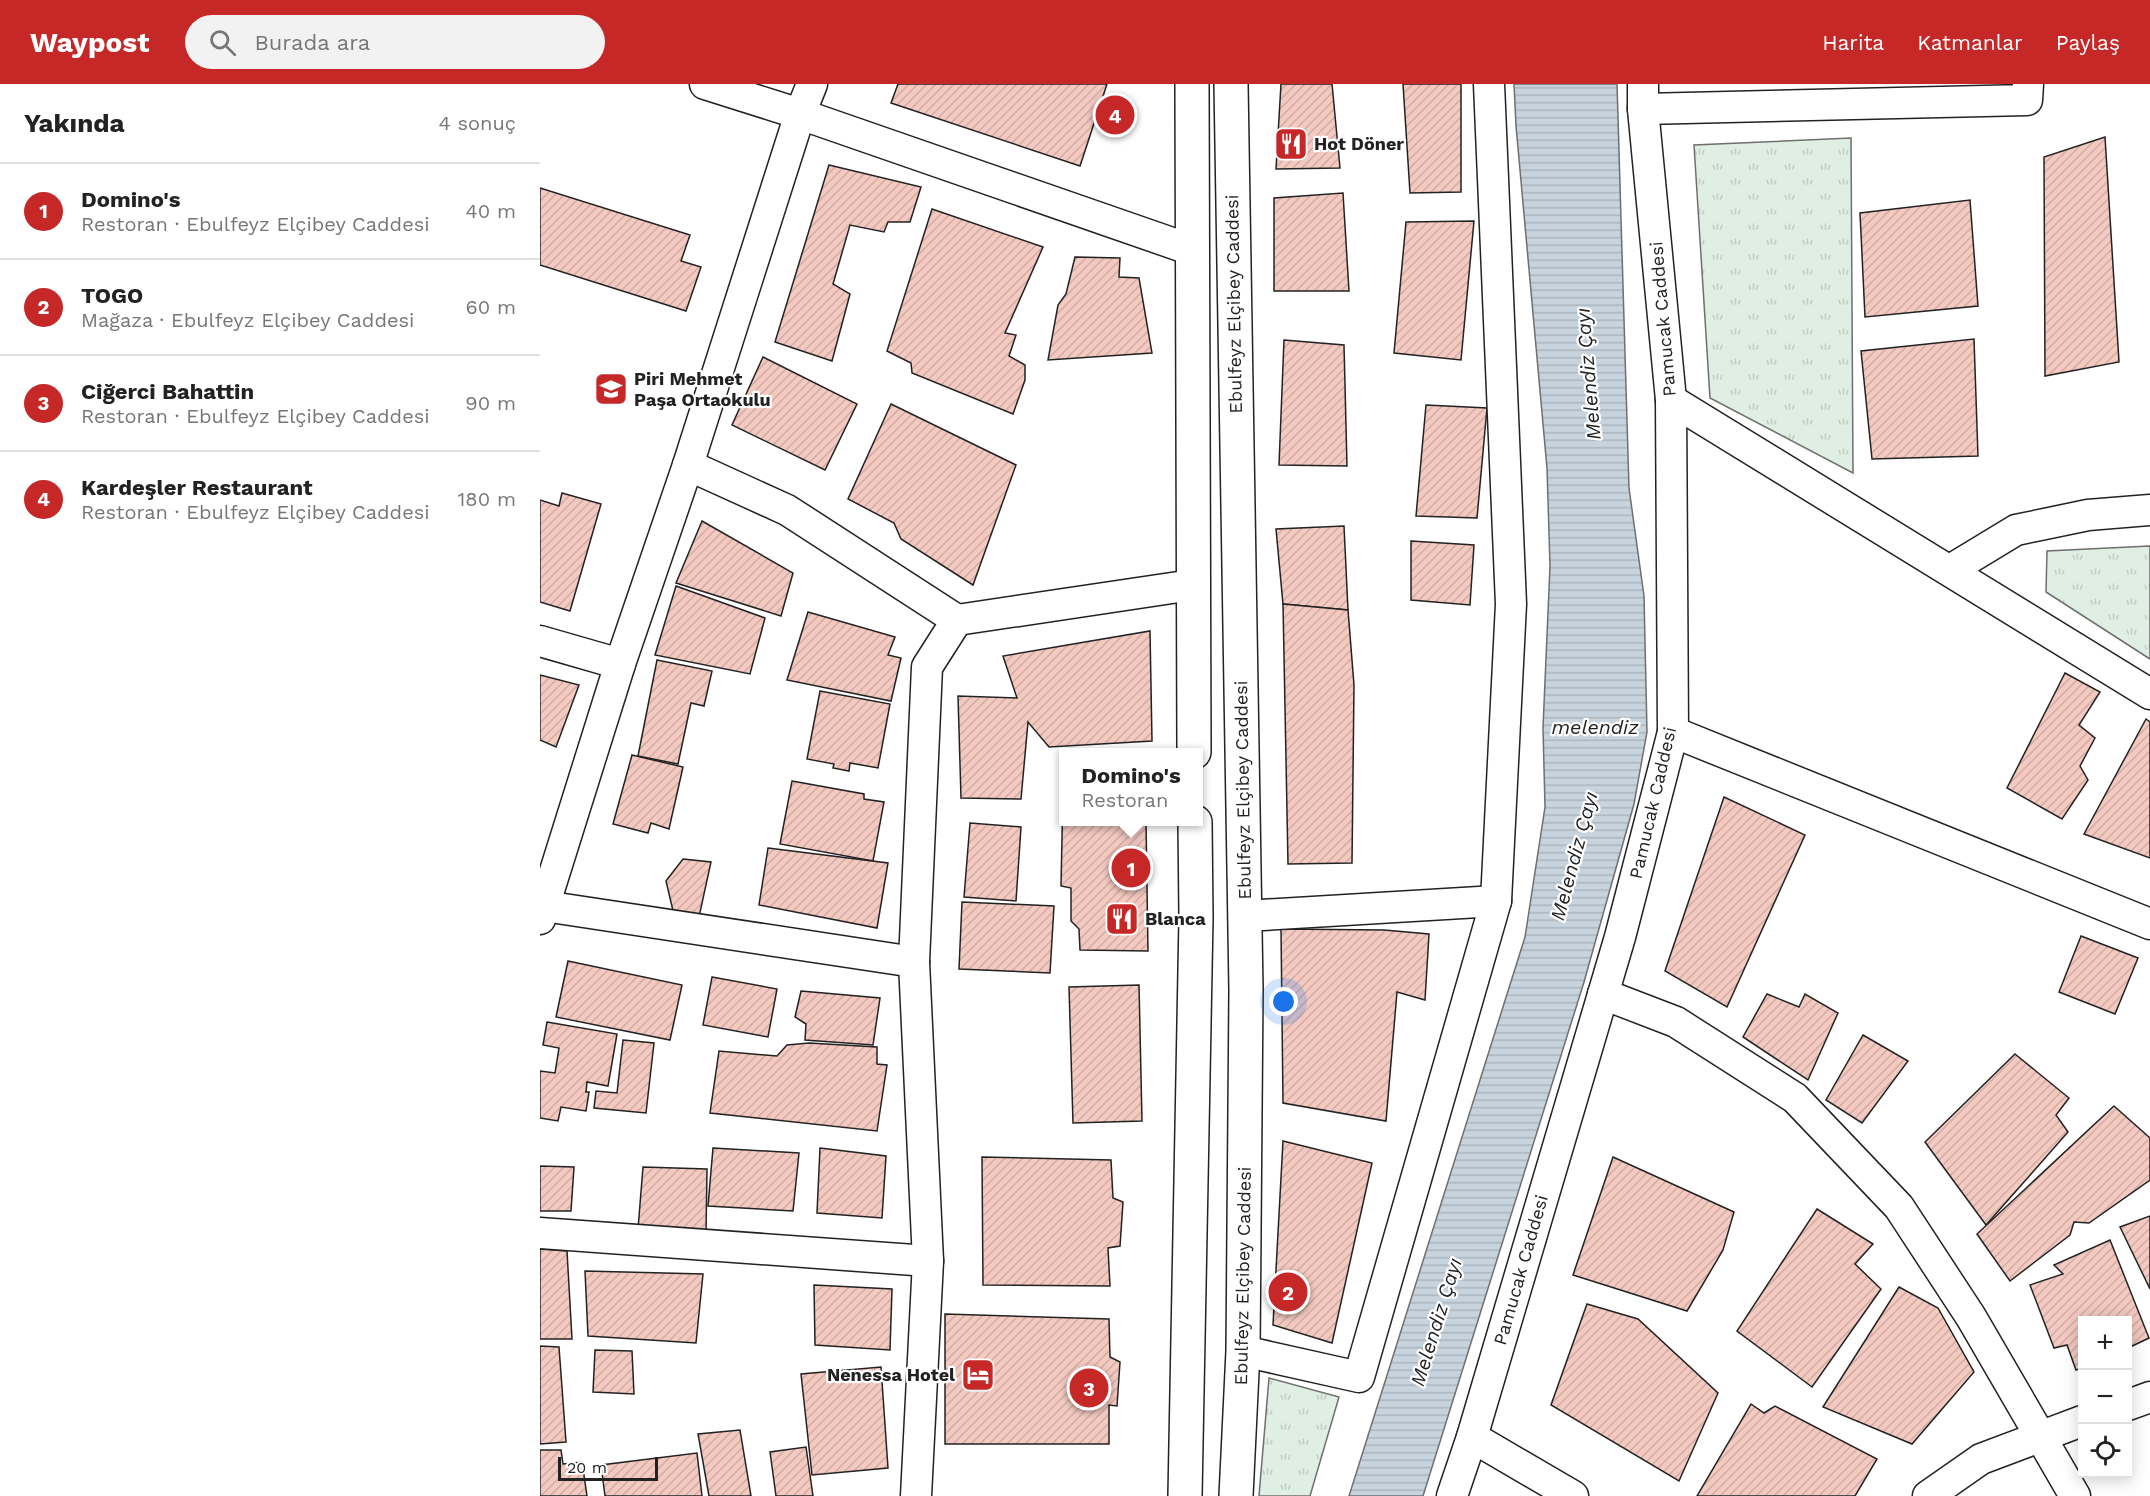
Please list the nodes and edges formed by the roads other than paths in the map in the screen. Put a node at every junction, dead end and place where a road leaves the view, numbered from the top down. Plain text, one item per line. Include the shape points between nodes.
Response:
1 (705, 84) edge
2 (812, 84) edge
3 (1192, 84) edge
4 (1231, 84) edge
5 (1489, 84) edge
6 (2028, 84) edge
7 (1643, 97) edge
8 (800, 114) junction
9 (1192, 250) junction
10 (1671, 400) junction
11 (688, 465) junction
12 (2150, 510) edge
13 (1950, 570) junction
14 (1192, 585) junction
15 (957, 620) junction
16 (540, 641) edge
17 (620, 664) junction
18 (2150, 694) edge
19 (1673, 732) junction
20 (1194, 748) edge
21 (1195, 826) edge
22 (1496, 901) junction
23 (542, 913) edge
24 (1245, 916) junction
25 (2150, 924) edge
26 (914, 962) junction
27 (1603, 994) junction
28 (540, 1233) edge
29 (928, 1261) junction
30 (1243, 1351) junction
31 (2150, 1397) edge
32 (2132, 1403) edge
33 (2078, 1421) edge
34 (2041, 1435) junction
35 (1472, 1437) junction
36 (916, 1496) edge
37 (1185, 1496) edge
38 (1236, 1496) edge
39 (1452, 1496) edge
40 (1573, 1496) edge
41 (1928, 1496) edge
42 (2075, 1496) edge

1 - 8 street
2 - 8 street
3 - 9 main road
4 - 24 main road, Ebulfeyz Elçibey Caddesi
5 - 22 street via 1511,604
6 - 7 street via 2028,100
7 - 10 street, Pamucak Caddesi
8 - 9 street
8 - 11 street
9 - 14 main road
10 - 13 street
10 - 19 street, Pamucak Caddesi
11 - 15 street via 787,510
11 - 17 street
12 - 13 street via 2088,515 2016,530
13 - 18 street
14 - 15 street
14 - 20 main road
15 - 26 street via 927,667
16 - 17 street
17 - 23 street
19 - 25 street
19 - 27 street, Pamucak Caddesi
21 - 37 main road
22 - 24 street
22 - 30 street via 1359,1377
23 - 26 street
24 - 30 main road, Ebulfeyz Elçibey Caddesi
26 - 29 street
27 - 34 street via 1676,1022 1795,1098 1899,1208 1971,1317
27 - 35 street, Pamucak Caddesi
28 - 29 street
29 - 36 street
30 - 38 main road, Ebulfeyz Elçibey Caddesi
31 - 32 street
33 - 34 street
34 - 41 street via 1981,1459
34 - 42 street
35 - 39 street, Pamucak Caddesi
35 - 40 street

